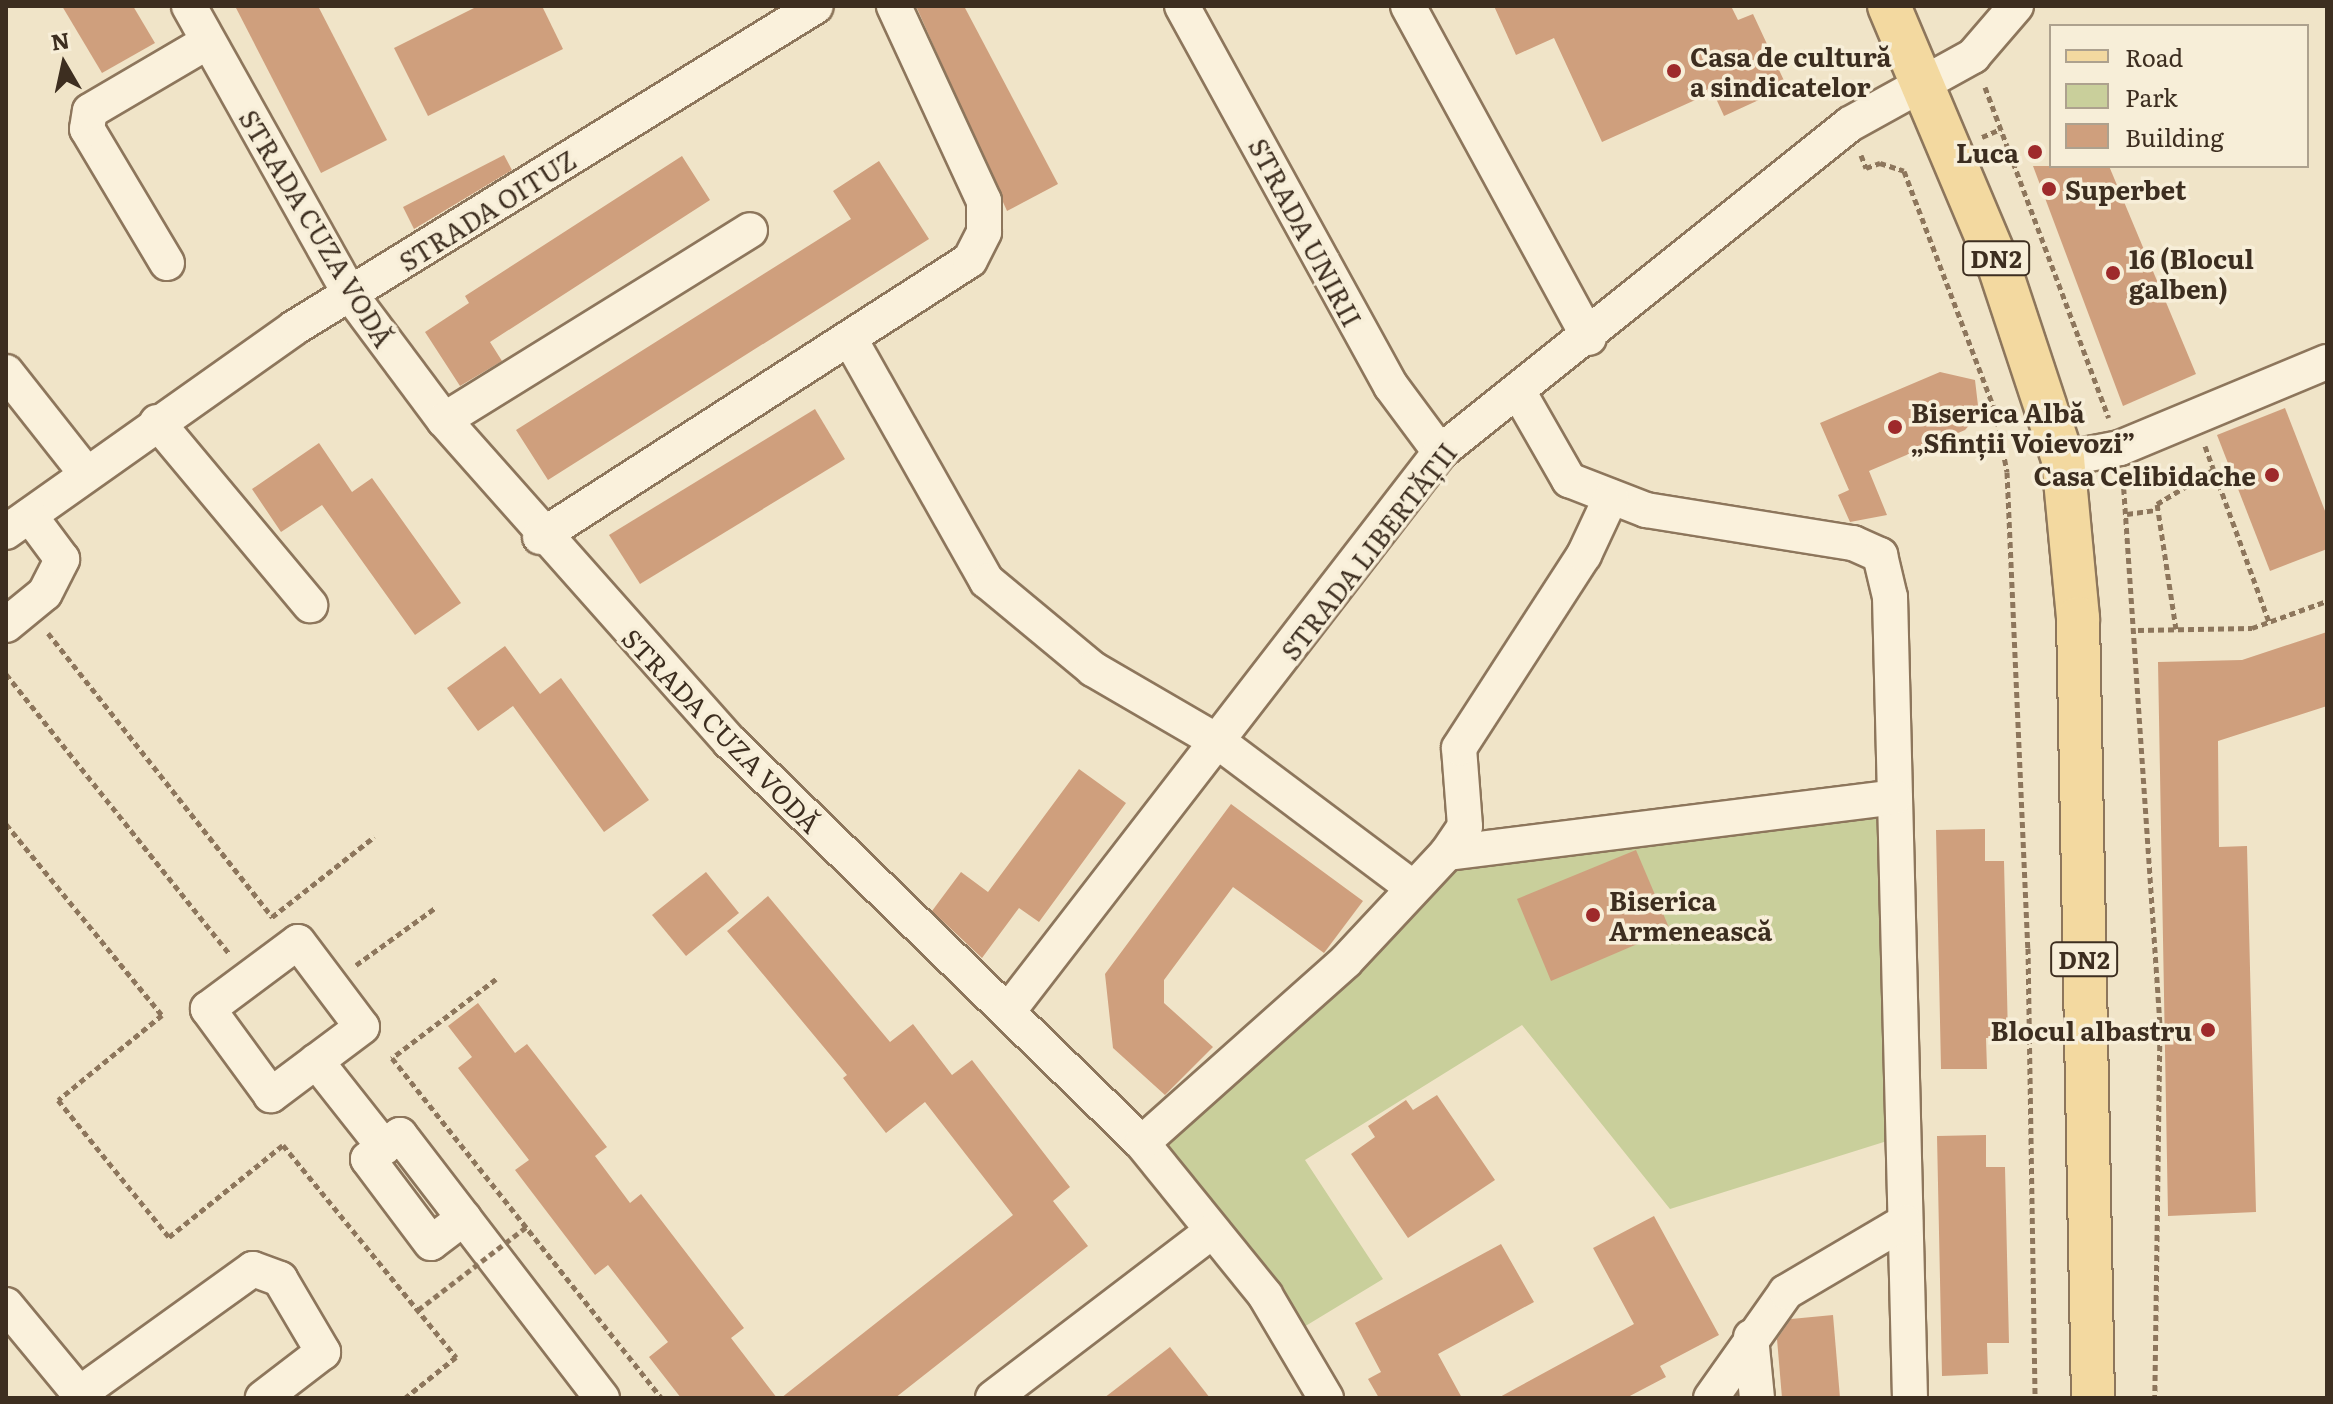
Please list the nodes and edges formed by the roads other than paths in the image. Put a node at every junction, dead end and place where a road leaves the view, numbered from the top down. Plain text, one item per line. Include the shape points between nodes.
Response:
1 (189, 6) edge
2 (816, 6) edge
3 (894, 6) edge
4 (1182, 6) edge
5 (1408, 6) edge
6 (1889, 6) edge
7 (2016, 6) edge
8 (206, 43) junction
9 (1920, 85) junction
10 (750, 230) dead end
11 (167, 263) dead end
12 (350, 294) junction
13 (1589, 338) junction
14 (851, 341) junction
15 (2327, 362) edge
16 (6, 372) edge
17 (1518, 391) junction
18 (444, 420) junction
19 (157, 422) junction
20 (1440, 452) junction
21 (2063, 459) junction
22 (85, 472) junction
23 (1611, 497) junction
24 (18, 524) edge
25 (540, 537) junction
26 (310, 605) dead end
27 (17, 616) edge
28 (1220, 743) junction
29 (1895, 797) junction
30 (1447, 853) junction
31 (1413, 888) junction
32 (1009, 1010) junction
33 (316, 1061) junction
34 (1142, 1143) junction
35 (1905, 1222) junction
36 (1212, 1231) junction
37 (6, 1305) edge
38 (1751, 1337) junction
39 (81, 1396) edge
40 (263, 1398) edge
41 (602, 1398) edge
42 (993, 1398) edge
43 (1326, 1398) edge
44 (1711, 1398) edge
45 (1757, 1398) edge
46 (1910, 1398) edge
47 (2093, 1398) edge

1 - 8 street, STRADA CUZA VODĂ
2 - 12 street, STRADA OITUZ
3 - 14 street via 978,179 984,232 970,260
4 - 20 street, STRADA UNIRII via 1383,372
5 - 13 street
6 - 9 main road, DN2
7 - 9 street, STRADA LIBERTĂȚII via 1973,56
8 - 11 street via 90,111 87,129
8 - 12 street, STRADA CUZA VODĂ
9 - 13 street, STRADA LIBERTĂȚII via 1850,124
9 - 21 main road, DN2 via 1999,266
10 - 18 street
12 - 18 street, STRADA CUZA VODĂ
12 - 19 street, STRADA OITUZ
13 - 17 street, STRADA LIBERTĂȚII
14 - 25 street
14 - 28 street via 987,581 1093,669
15 - 21 street via 2194,420
16 - 22 street
17 - 20 street, STRADA LIBERTĂȚII
17 - 23 street via 1569,480
18 - 25 street, STRADA CUZA VODĂ
19 - 22 street, STRADA OITUZ
19 - 26 street
20 - 28 street, STRADA LIBERTĂȚII
21 - 47 main road, DN2 via 2078,618
22 - 24 street, STRADA OITUZ
23 - 29 street via 1646,510 1853,543 1880,555 1890,597
23 - 30 street via 1584,555 1459,748 1465,826
24 - 27 street via 62,559 45,593
25 - 32 street, STRADA CUZA VODĂ via 741,753 952,965
28 - 31 street
28 - 32 street, STRADA LIBERTĂȚII
29 - 30 street
29 - 35 street
30 - 31 street
31 - 34 street via 1346,961
32 - 34 street, STRADA CUZA VODĂ
33 - 33 street via 271,1095 208,1009 298,942 362,1027
33 - 41 street via 384,1147 368,1159 431,1243 464,1218
34 - 36 street, STRADA CUZA VODĂ
35 - 38 street via 1786,1292
35 - 46 street
36 - 42 street
36 - 43 street, STRADA CUZA VODĂ via 1265,1295
37 - 39 street
38 - 44 street
38 - 45 street
39 - 40 street via 253,1269 280,1279 323,1352

